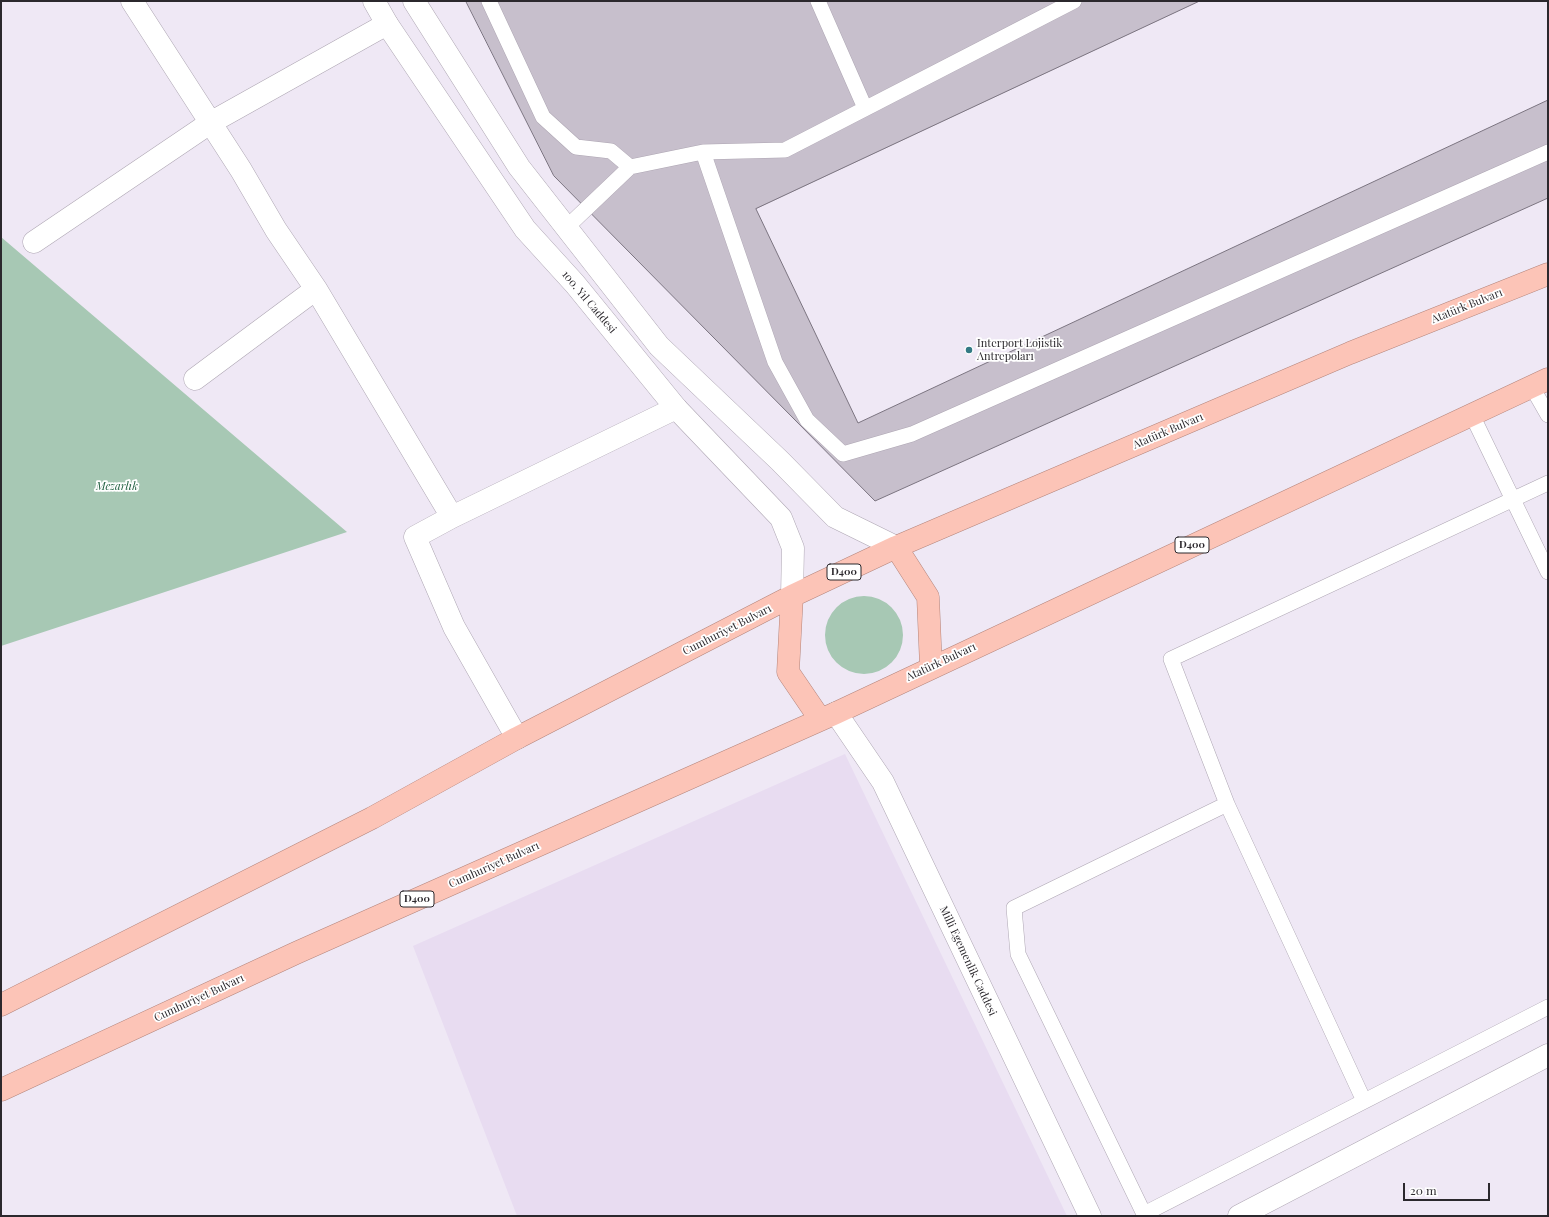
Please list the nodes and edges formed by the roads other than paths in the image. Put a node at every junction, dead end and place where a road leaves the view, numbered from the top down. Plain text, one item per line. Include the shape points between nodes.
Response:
1 (132, 1) edge
2 (374, 1) edge
3 (414, 1) edge
4 (488, 1) edge
5 (818, 1) edge
6 (1074, 1) edge
7 (387, 24) junction
8 (865, 108) junction
9 (210, 123) junction
10 (703, 152) junction
11 (1548, 152) edge
12 (630, 167) junction
13 (567, 227) junction
14 (34, 242) dead end
15 (1548, 274) edge
16 (316, 289) junction
17 (195, 379) dead end
18 (1540, 383) edge
19 (676, 408) junction
20 (1472, 415) junction
21 (1548, 415) edge
22 (1548, 483) edge
23 (1514, 499) junction
24 (452, 517) junction
25 (896, 547) junction
26 (1548, 572) edge
27 (792, 596) junction
28 (931, 667) junction
29 (828, 716) junction
30 (517, 738) junction
31 (1227, 804) junction
32 (1, 1005) edge
33 (1548, 1007) edge
34 (1548, 1055) edge
35 (1, 1090) edge
36 (1364, 1101) junction
37 (1090, 1216) edge
38 (1239, 1216) edge

1 - 9 street
2 - 7 street, 100. Yıl Caddesi
3 - 13 street via 519,167
4 - 12 lane via 543,117 576,147 611,151
5 - 8 lane
6 - 8 lane
7 - 9 street
7 - 19 street, 100. Yıl Caddesi via 524,228 575,284
8 - 10 lane via 785,150
9 - 14 street
9 - 16 street
10 - 11 lane via 775,362 807,420 843,454 912,434
10 - 12 lane
12 - 13 lane
13 - 25 street via 659,346 835,517
15 - 25 highway, Atatürk Bulvarı / D400 via 1350,353
16 - 17 street
16 - 24 street
18 - 20 highway, Atatürk Bulvarı / D400
18 - 21 lane
19 - 24 street
19 - 27 street, 100. Yıl Caddesi via 781,518 794,548
20 - 23 lane
20 - 28 highway, Atatürk Bulvarı / D400
22 - 23 lane
23 - 26 lane
23 - 31 lane via 1171,659
24 - 30 street via 415,537 454,627
25 - 27 highway, Atatürk Bulvarı / D400
25 - 28 highway via 928,597
27 - 29 highway via 788,672
27 - 30 highway, Cumhuriyet Bulvarı / D400
28 - 29 highway, Atatürk Bulvarı / D400
29 - 35 highway, Cumhuriyet Bulvarı / D400 via 296,953
29 - 37 street, Milli Egemenlik Caddesi via 883,782
30 - 32 highway, Cumhuriyet Bulvarı / D400 via 372,818
31 - 36 lane
31 - 36 lane via 1014,908 1018,954 1144,1214
33 - 36 lane
34 - 38 street

